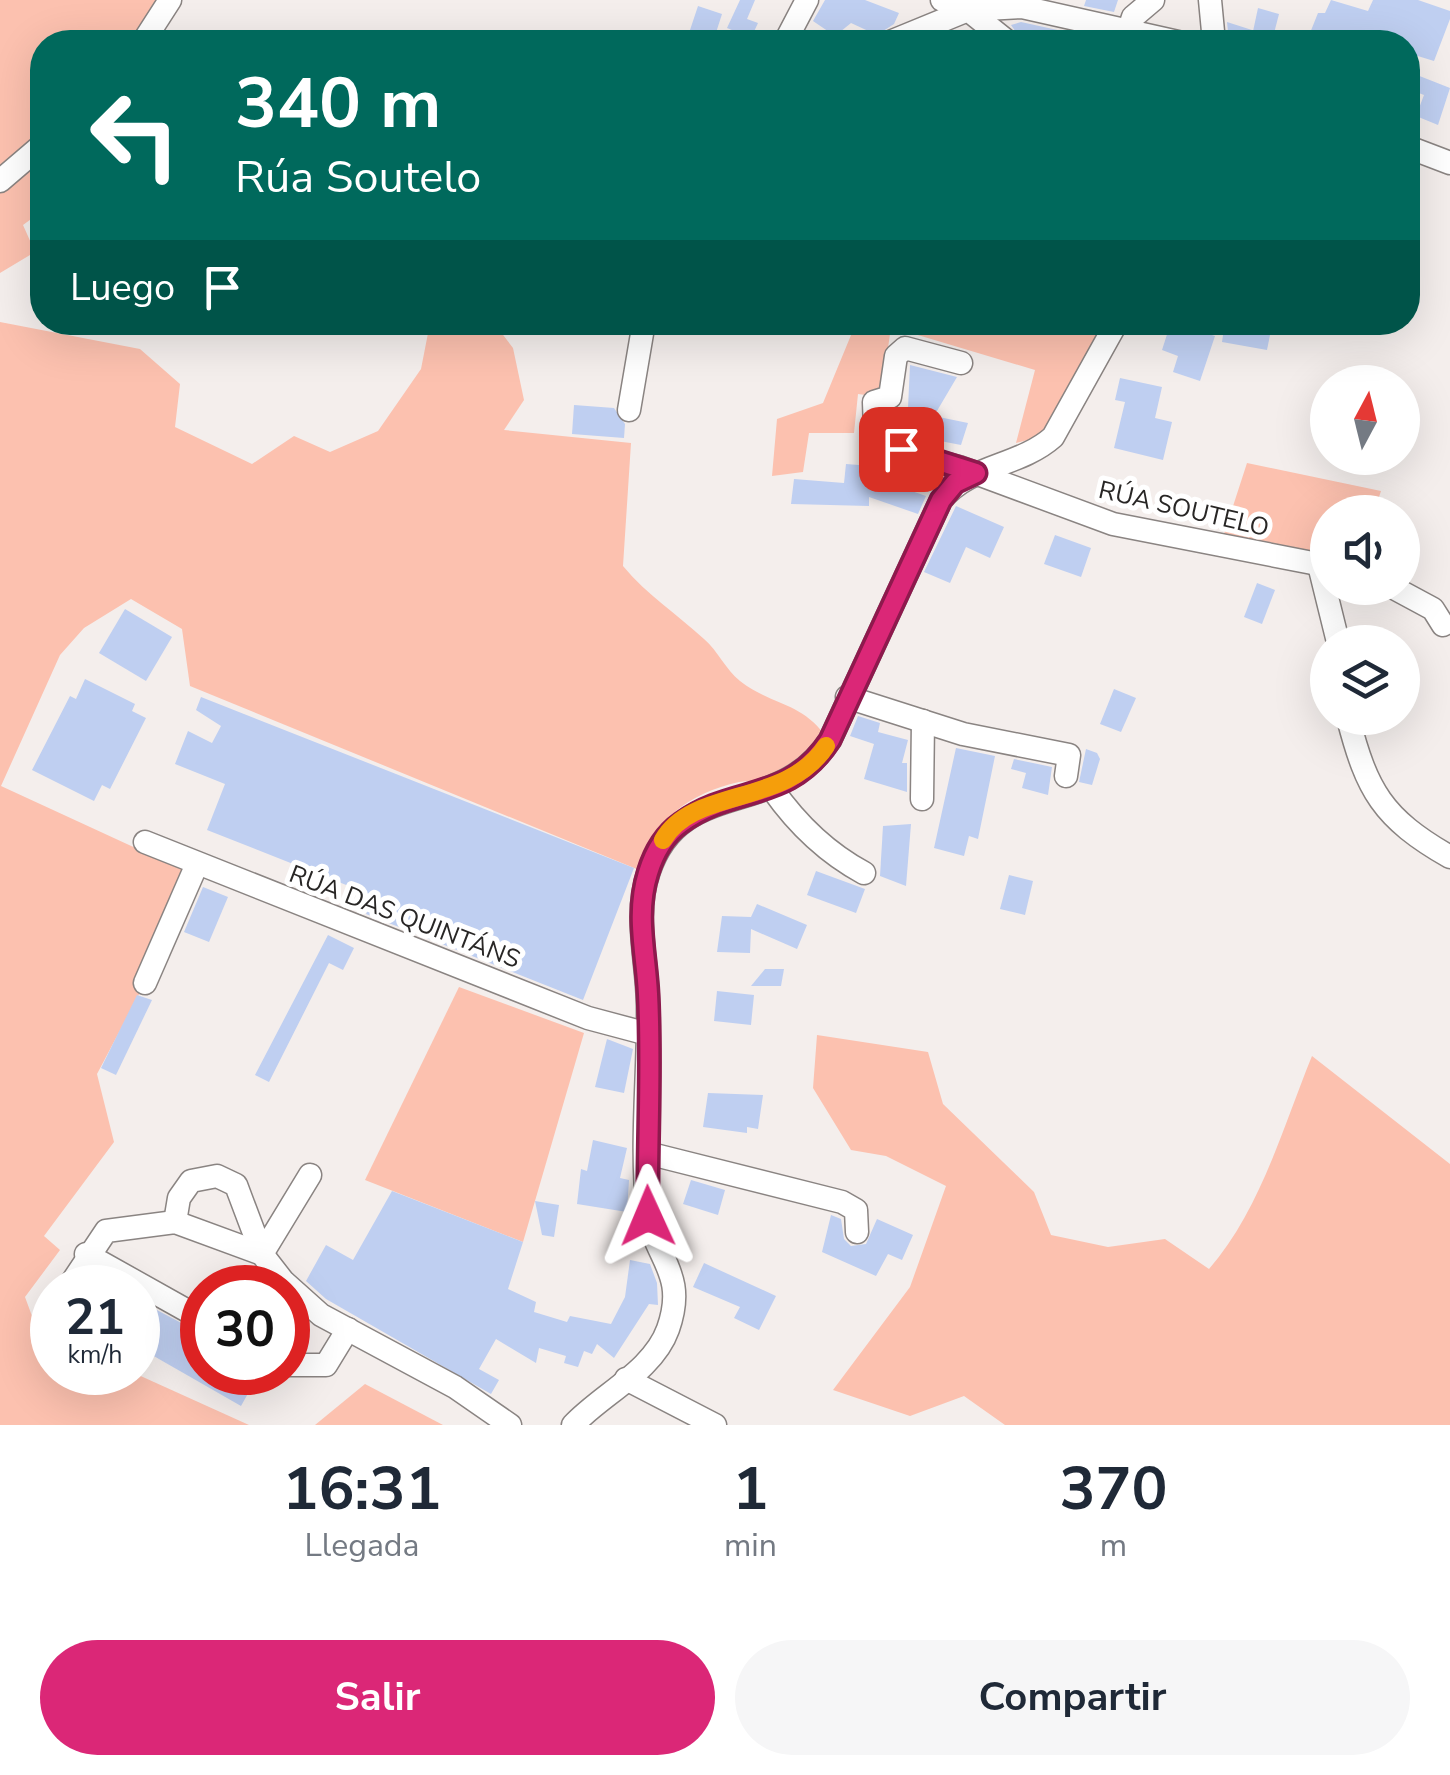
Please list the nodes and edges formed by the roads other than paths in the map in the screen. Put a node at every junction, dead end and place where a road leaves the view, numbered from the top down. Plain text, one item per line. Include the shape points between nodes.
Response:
1 (170, 0) edge
2 (806, 0) edge
3 (942, 0) edge
4 (1152, 0) edge
5 (1210, 0) edge
6 (968, 10) junction
7 (1129, 28) junction
8 (151, 30) edge
9 (792, 30) edge
10 (919, 30) edge
11 (993, 30) edge
12 (1136, 30) edge
13 (1213, 30) edge
14 (1420, 152) edge
15 (30, 155) edge
16 (1450, 163) edge
17 (0, 181) edge
18 (642, 335) edge
19 (1110, 335) edge
20 (961, 363) dead end
21 (629, 410) dead end
22 (976, 473) junction
23 (1310, 563) edge
24 (1420, 601) edge
25 (1443, 624) dead end
26 (848, 697) junction
27 (923, 720) junction
28 (1352, 735) edge
29 (1066, 776) dead end
30 (773, 790) junction
31 (922, 799) dead end
32 (145, 842) dead end
33 (1450, 857) edge
34 (197, 864) junction
35 (864, 873) dead end
36 (145, 983) dead end
37 (648, 1034) junction
38 (647, 1154) junction
39 (310, 1176) dead end
40 (175, 1222) junction
41 (856, 1232) dead end
42 (86, 1254) junction
43 (262, 1254) junction
44 (80, 1265) edge
45 (180, 1307) edge
46 (348, 1329) junction
47 (310, 1364) edge
48 (626, 1378) junction
49 (510, 1425) edge
50 (573, 1425) edge
51 (716, 1425) edge

1 - 8 street
2 - 9 street
3 - 6 street
4 - 7 street
5 - 13 street
6 - 7 street via 1022,6
6 - 10 street
6 - 11 street
7 - 12 street
14 - 16 street
15 - 17 street
18 - 21 street
19 - 22 street via 1052,437 1036,452
20 - 22 street, RÚA SOUTELO via 905,348 896,356 890,397 874,402 871,418 875,430 901,449
22 - 23 street, RÚA SOUTELO via 1113,524
22 - 26 street via 941,500
24 - 25 street
26 - 27 street
26 - 30 street via 814,764
27 - 29 street via 1069,755
27 - 31 street
28 - 33 street via 1379,804
30 - 35 street via 836,858
30 - 37 street via 696,812 666,834 648,874 640,936
32 - 34 street, RÚA DAS QUINTÁNS
34 - 36 street
34 - 37 street, RÚA DAS QUINTÁNS via 588,1018
37 - 38 street
38 - 41 street via 842,1202 856,1210
38 - 48 street via 648,1216 670,1265 674,1299 660,1345
39 - 43 street
40 - 42 street via 106,1231
40 - 43 street
40 - 43 street via 191,1180 217,1176 236,1185
42 - 44 street
42 - 45 street
43 - 46 street via 321,1315
46 - 47 street via 326,1364
46 - 49 street
48 - 50 street
48 - 51 street

